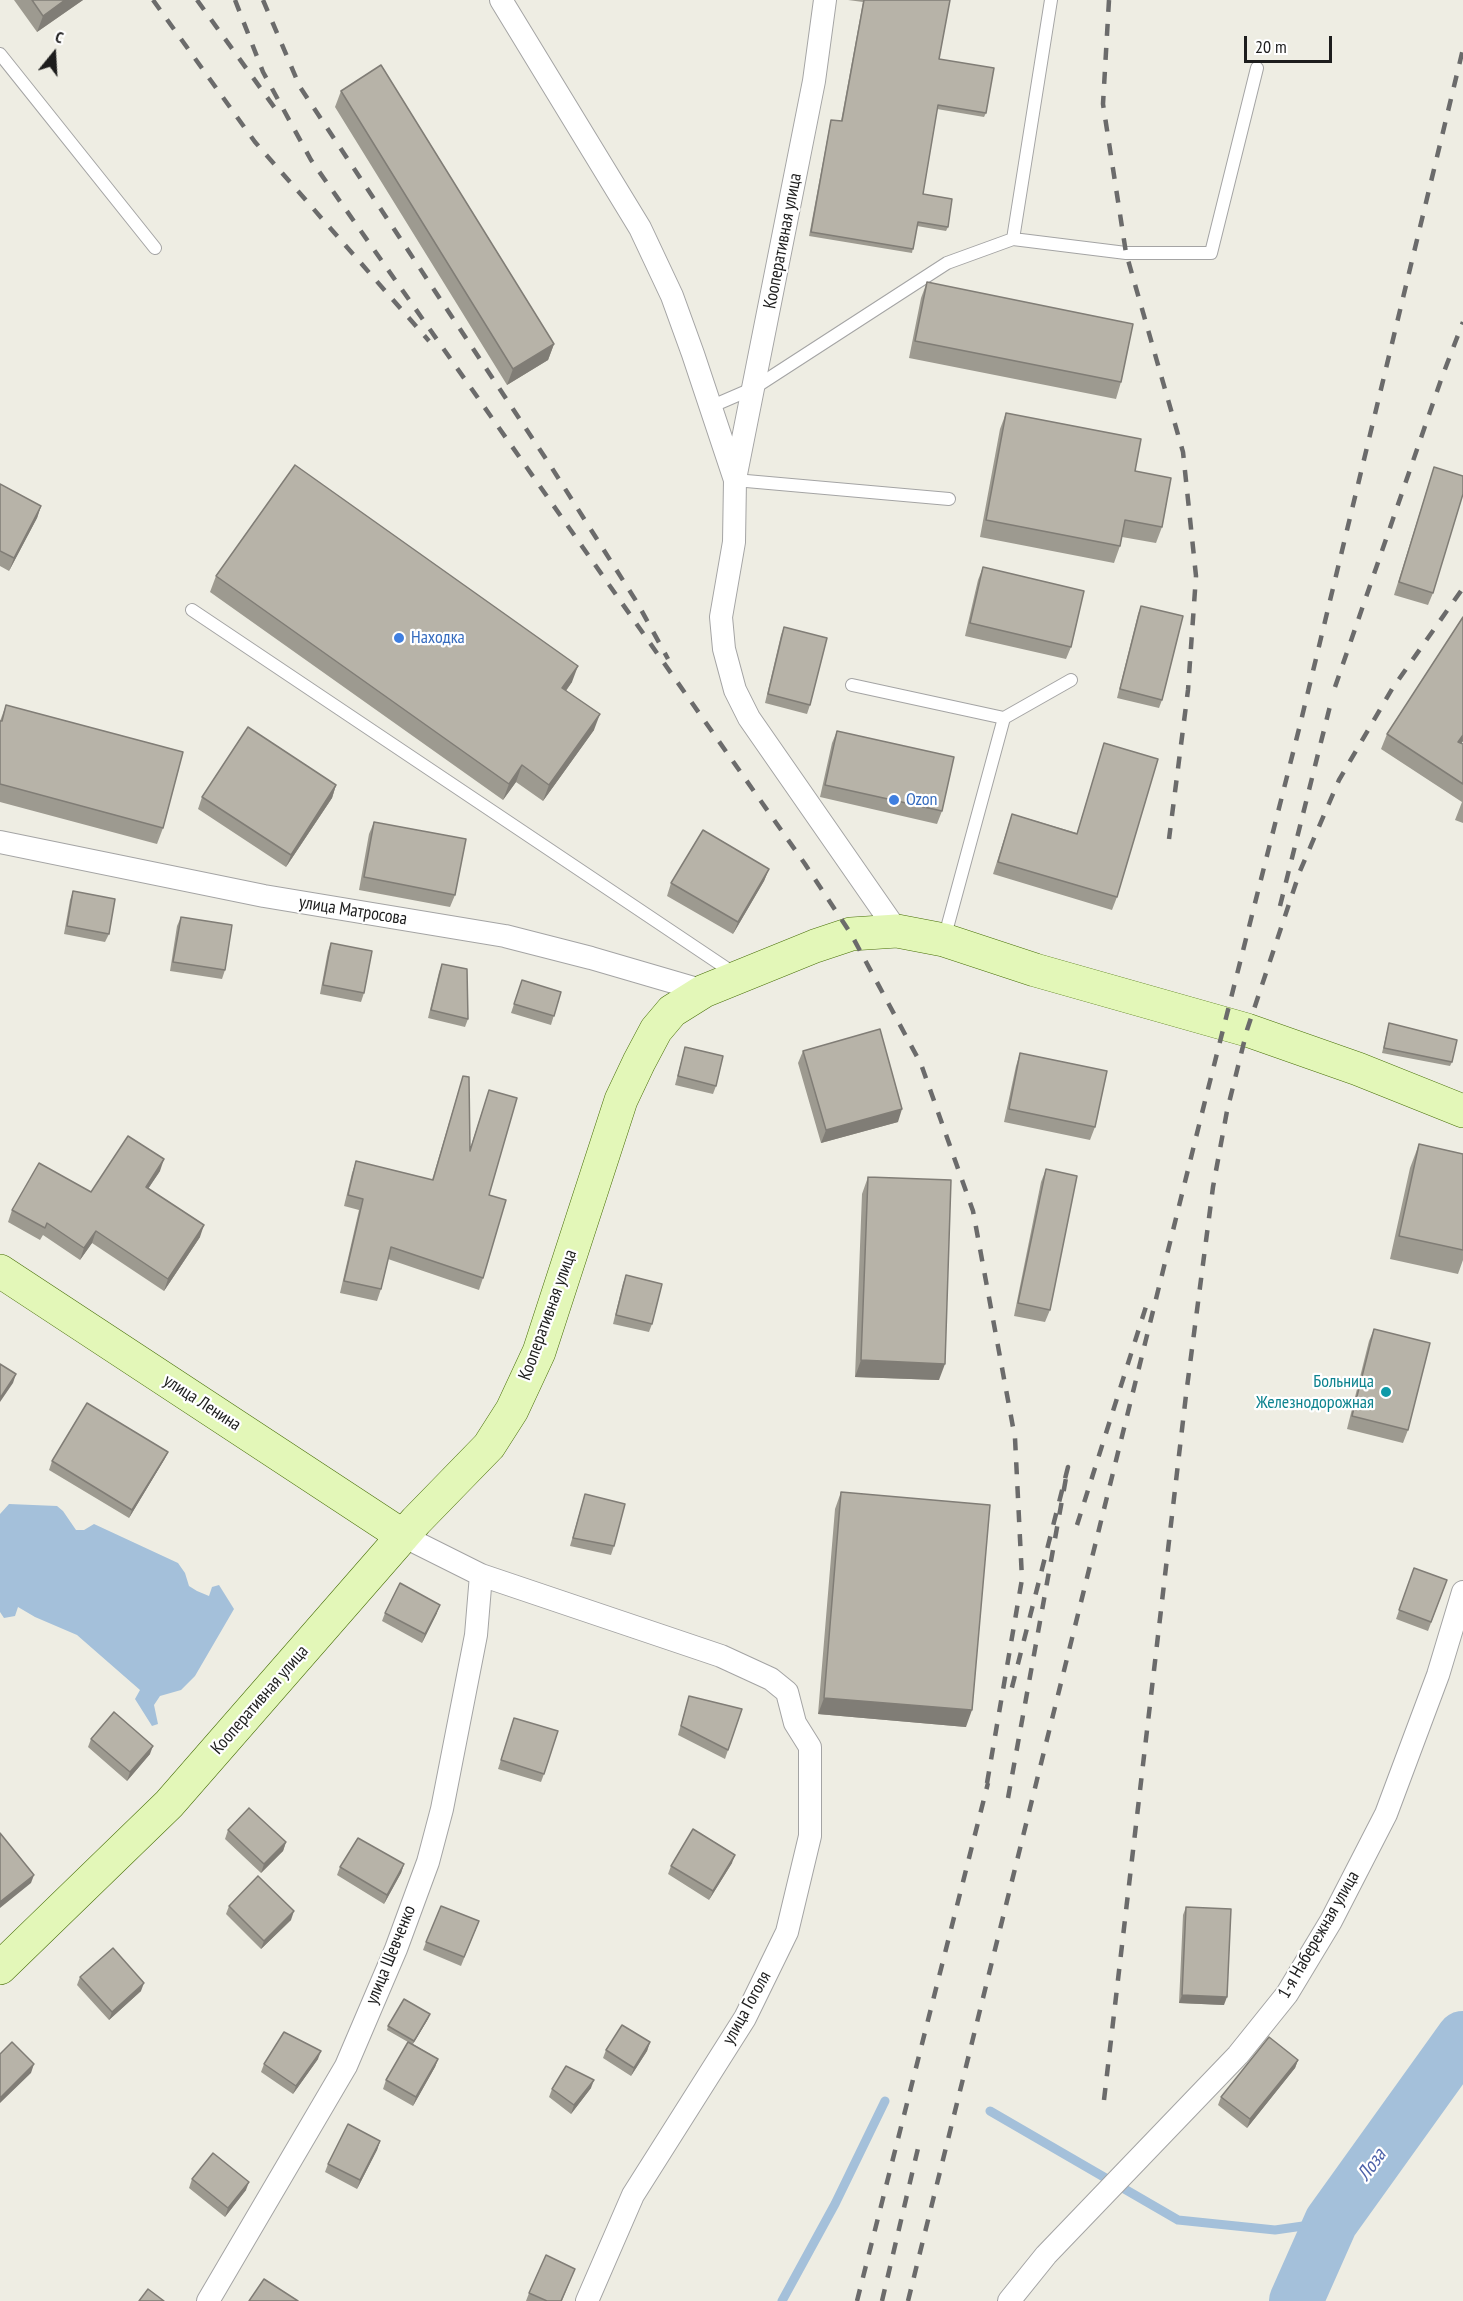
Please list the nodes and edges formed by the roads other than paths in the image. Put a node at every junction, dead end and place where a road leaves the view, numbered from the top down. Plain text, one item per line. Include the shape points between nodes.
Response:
1 (501, 0) edge
2 (825, 0) edge
3 (1051, 0) edge
4 (0, 54) edge
5 (1257, 69) dead end
6 (1013, 240) junction
7 (155, 248) dead end
8 (754, 388) junction
9 (710, 407) junction
10 (735, 480) junction
11 (949, 499) dead end
12 (192, 610) dead end
13 (1071, 680) dead end
14 (852, 686) dead end
15 (1004, 718) junction
16 (0, 842) edge
17 (897, 931) junction
18 (944, 940) junction
19 (739, 976) junction
20 (704, 991) junction
21 (1463, 1111) edge
22 (0, 1271) edge
23 (403, 1536) junction
24 (481, 1575) junction
25 (1463, 1592) edge
26 (0, 1968) edge
27 (208, 2301) edge
28 (587, 2301) edge
29 (1010, 2301) edge

1 - 9 street via 640,228 672,296
2 - 8 street, Кооперативная улица via 814,81
3 - 6 lane
4 - 7 lane
5 - 6 lane via 1211,253 1126,253
6 - 8 lane via 947,263
8 - 9 lane
8 - 10 street, Кооперативная улица
9 - 10 street
10 - 11 lane
10 - 17 street via 734,542 721,617 724,649 735,690 750,718
12 - 19 lane
13 - 15 lane
14 - 15 lane
15 - 18 lane
16 - 20 street, улица Матросова via 264,896 505,936
17 - 18 main road, Кооперативная улица
17 - 19 main road, Кооперативная улица via 851,934
18 - 21 main road, Кооперативная улица via 1247,1030
19 - 20 main road, Кооперативная улица
20 - 23 main road, Кооперативная улица via 672,1011 657,1030 621,1100 538,1352 512,1410 489,1446
22 - 23 main road, улица Ленина
23 - 24 street
23 - 26 main road, Кооперативная улица via 169,1804
24 - 27 street, улица Шевченко via 476,1635 442,1809 428,1862 396,1949 346,2066
24 - 28 street, улица Гоголя via 721,1656 771,1679 787,1692 795,1723 810,1747 810,1836 787,1932 745,2018 633,2195
25 - 29 street, 1-я Набережная улица via 1438,1675 1386,1814 1331,1921 1287,1994 1238,2055 1046,2255

